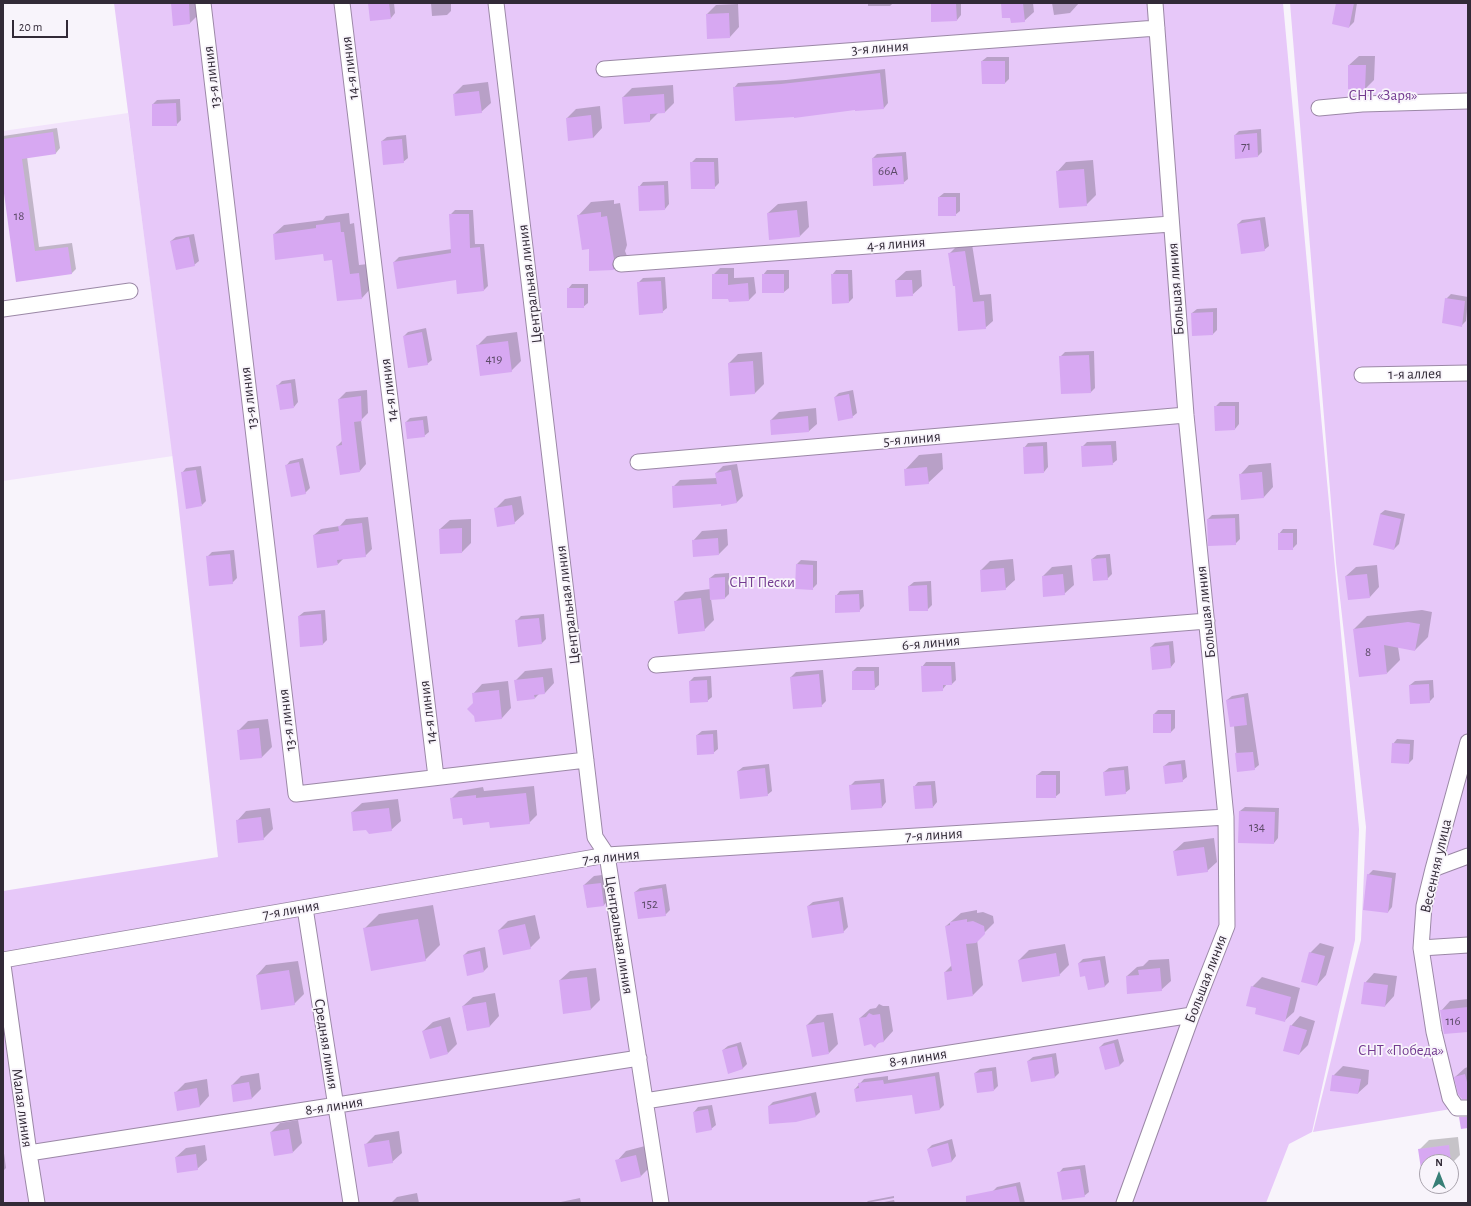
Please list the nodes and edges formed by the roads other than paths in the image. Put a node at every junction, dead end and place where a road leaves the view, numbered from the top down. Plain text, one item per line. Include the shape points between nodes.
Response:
1 (203, 3) edge
2 (342, 3) edge
3 (496, 3) edge
4 (1155, 3) edge
5 (1157, 28) junction
6 (604, 69) dead end
7 (1468, 101) edge
8 (1319, 108) dead end
9 (1172, 224) junction
10 (621, 264) dead end
11 (130, 291) dead end
12 (3, 309) edge
13 (1468, 373) edge
14 (1362, 375) dead end
15 (1186, 415) junction
16 (638, 462) dead end
17 (1207, 621) junction
18 (656, 665) dead end
19 (1468, 742) edge
20 (586, 760) junction
21 (436, 777) junction
22 (1226, 817) junction
23 (607, 855) junction
24 (1468, 856) edge
25 (1433, 869) junction
26 (305, 908) junction
27 (1468, 945) edge
28 (1421, 948) junction
29 (3, 960) edge
30 (3, 965) edge
31 (1192, 1015) junction
32 (639, 1058) junction
33 (645, 1101) junction
34 (336, 1106) junction
35 (1462, 1108) edge
36 (29, 1153) junction
37 (37, 1203) edge
38 (351, 1203) edge
39 (661, 1203) edge
40 (1124, 1203) edge

1 - 21 street, 13-я линия via 296,794
2 - 21 street, 14-я линия
3 - 20 street, Центральная линия
4 - 5 street, Большая линия
5 - 6 street, 3-я линия
5 - 9 street, Большая линия
7 - 8 street
9 - 10 street, 4-я линия
9 - 15 street, Большая линия
11 - 12 street
13 - 14 street, 1-я аллея
15 - 16 street, 5-я линия
15 - 17 street, Большая линия
17 - 18 street, 6-я линия
17 - 22 street, Большая линия
19 - 25 street, Весенняя улица
20 - 21 street
20 - 23 street, Центральная линия via 595,837
22 - 23 street, 7-я линия
22 - 31 street, Большая линия via 1227,926
23 - 26 street, 7-я линия
23 - 32 street, Центральная линия
24 - 25 street
25 - 28 street, Весенняя улица via 1424,906
26 - 29 street, 7-я линия
26 - 34 street, Средняя линия
27 - 28 street
28 - 35 street, Весенняя улица via 1434,1032 1450,1098
30 - 36 street, Малая линия
31 - 33 street, 8-я линия
31 - 40 street, Большая линия
32 - 33 street, Центральная линия
32 - 34 street, 8-я линия
33 - 39 street, Центральная линия
34 - 36 street, 8-я линия
34 - 38 street, Средняя линия
36 - 37 street, Малая линия

